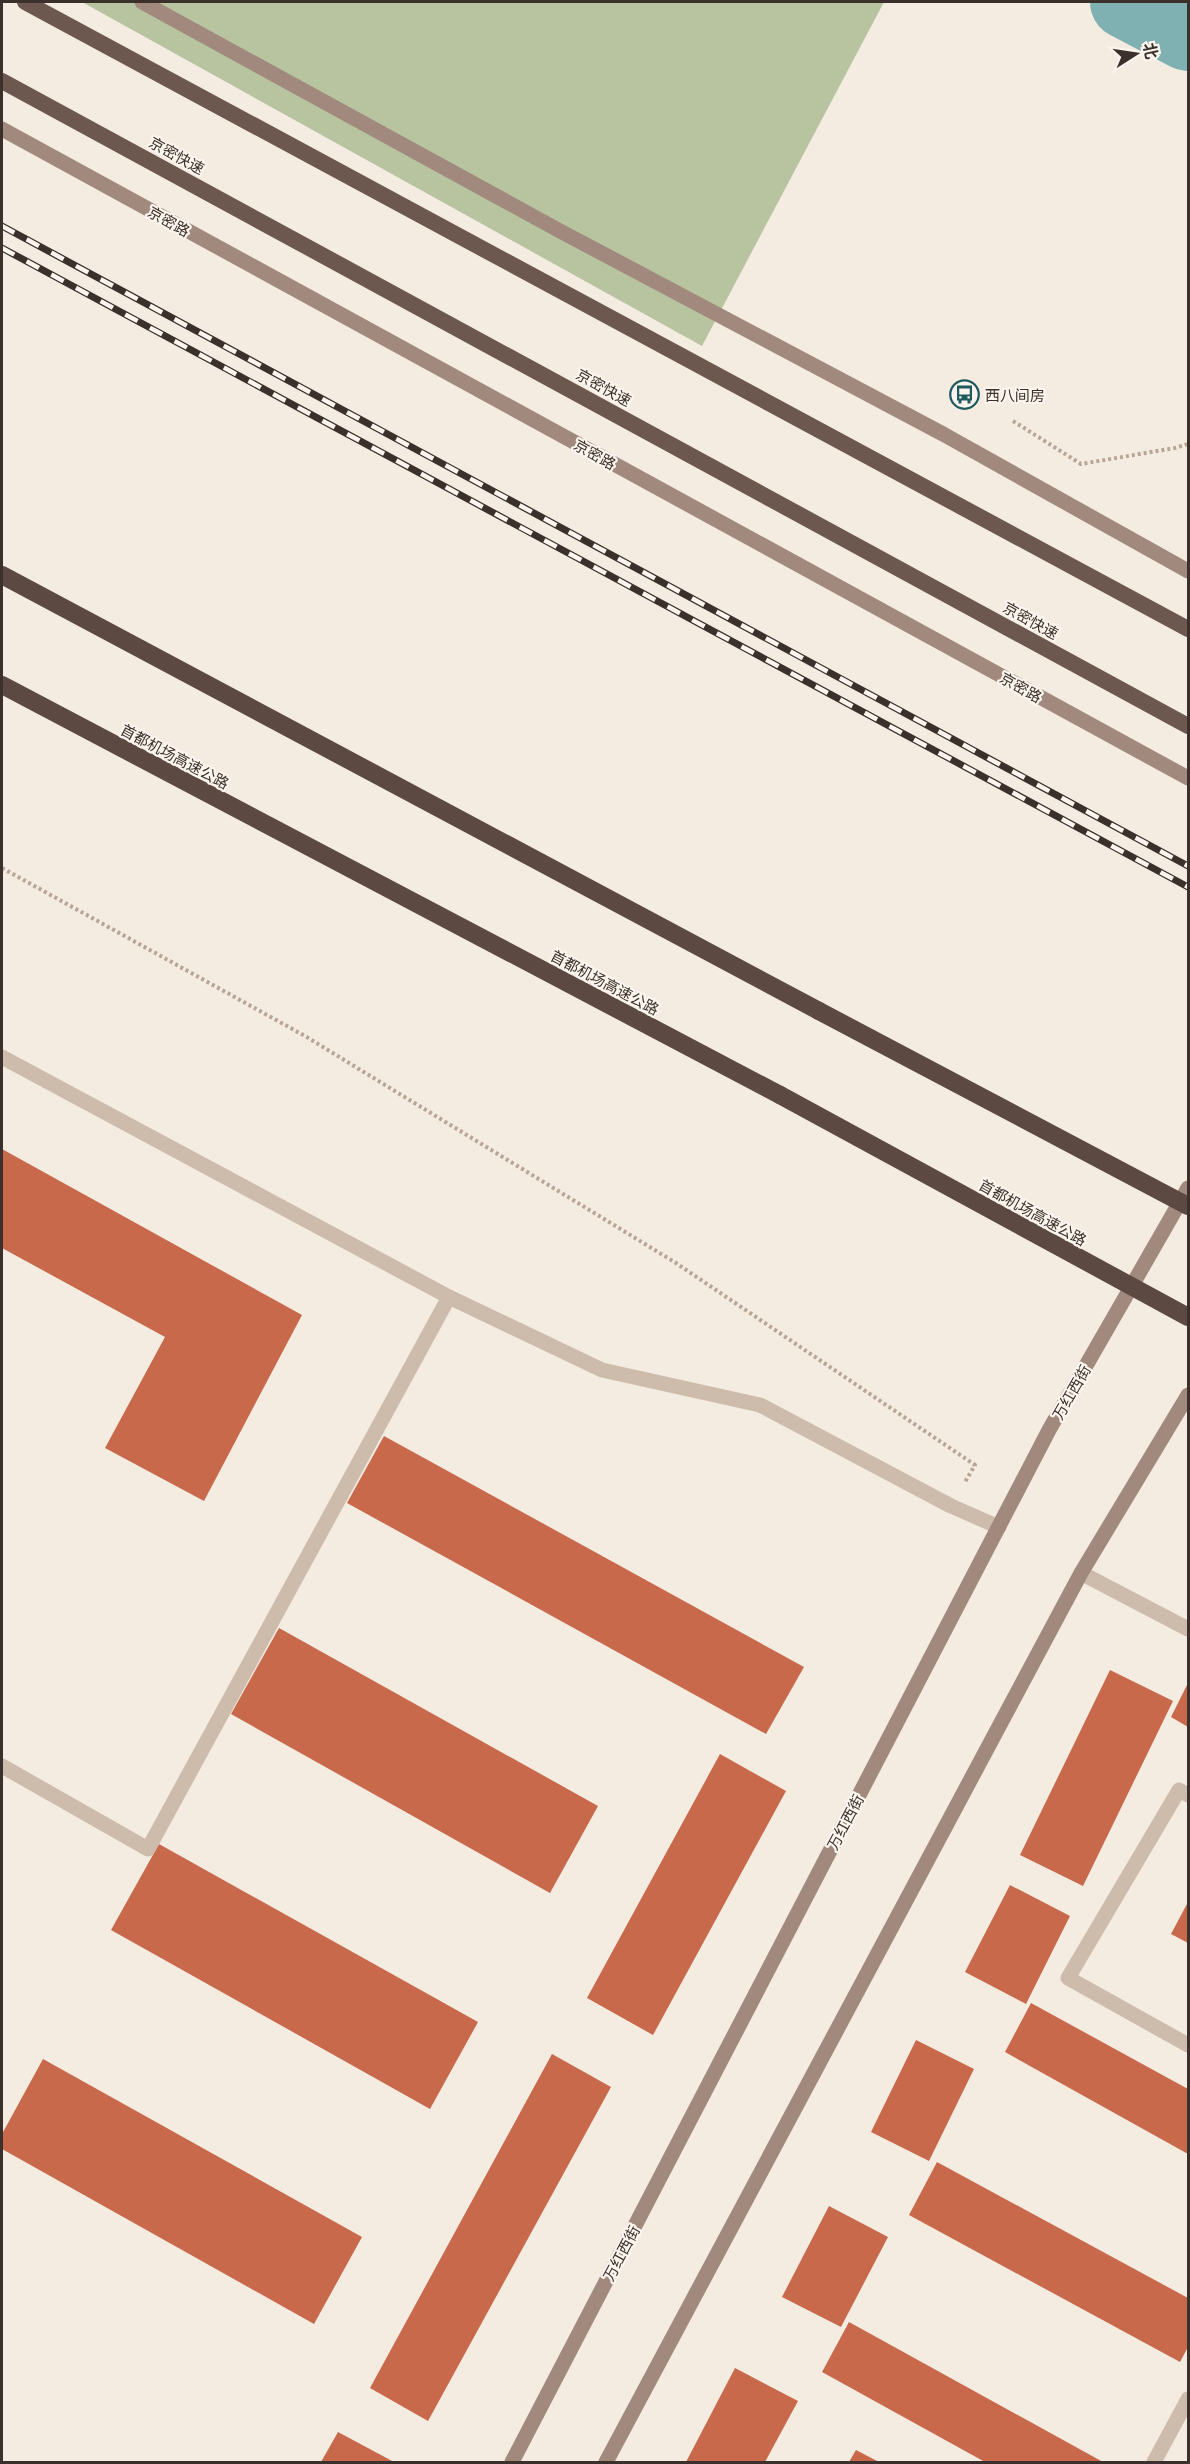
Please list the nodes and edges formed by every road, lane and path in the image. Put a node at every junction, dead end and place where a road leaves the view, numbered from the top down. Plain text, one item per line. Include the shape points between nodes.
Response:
1 (25, 2) edge
2 (142, 2) edge
3 (2, 81) edge
4 (2, 129) edge
5 (1013, 421) dead end
6 (1188, 444) edge
7 (1188, 571) edge
8 (2, 575) edge
9 (1188, 629) edge
10 (2, 684) edge
11 (1188, 726) edge
12 (1188, 778) edge
13 (2, 868) edge
14 (2, 1057) edge
15 (1188, 1188) edge
16 (1188, 1206) edge
17 (449, 1297) junction
18 (1188, 1317) edge
19 (1188, 1395) edge
20 (951, 1506) junction
21 (999, 1527) junction
22 (1081, 1573) junction
23 (1188, 1629) edge
24 (2, 1766) edge
25 (1188, 1795) edge
26 (1188, 2045) edge
27 (1188, 2399) edge
28 (512, 2463) edge
29 (606, 2463) edge
30 (1154, 2463) edge

1 - 9 highway
2 - 7 main road via 560,231 943,434
3 - 11 highway, 京密快速, bridge
4 - 12 main road, 京密路
5 - 6 path via 1081,464
8 - 16 highway, bridge
10 - 18 highway, 首都机场高速公路, bridge via 780,1095
13 - 20 path via 305,1036 695,1276 975,1465
14 - 17 street
15 - 21 main road, 万红西街 via 1049,1430
17 - 20 street via 602,1370 760,1405
17 - 24 street via 148,1849
19 - 22 main road
20 - 21 street
21 - 28 main road, 万红西街
22 - 23 street
22 - 29 main road
25 - 26 street via 1179,1790 1068,1978
27 - 30 street

